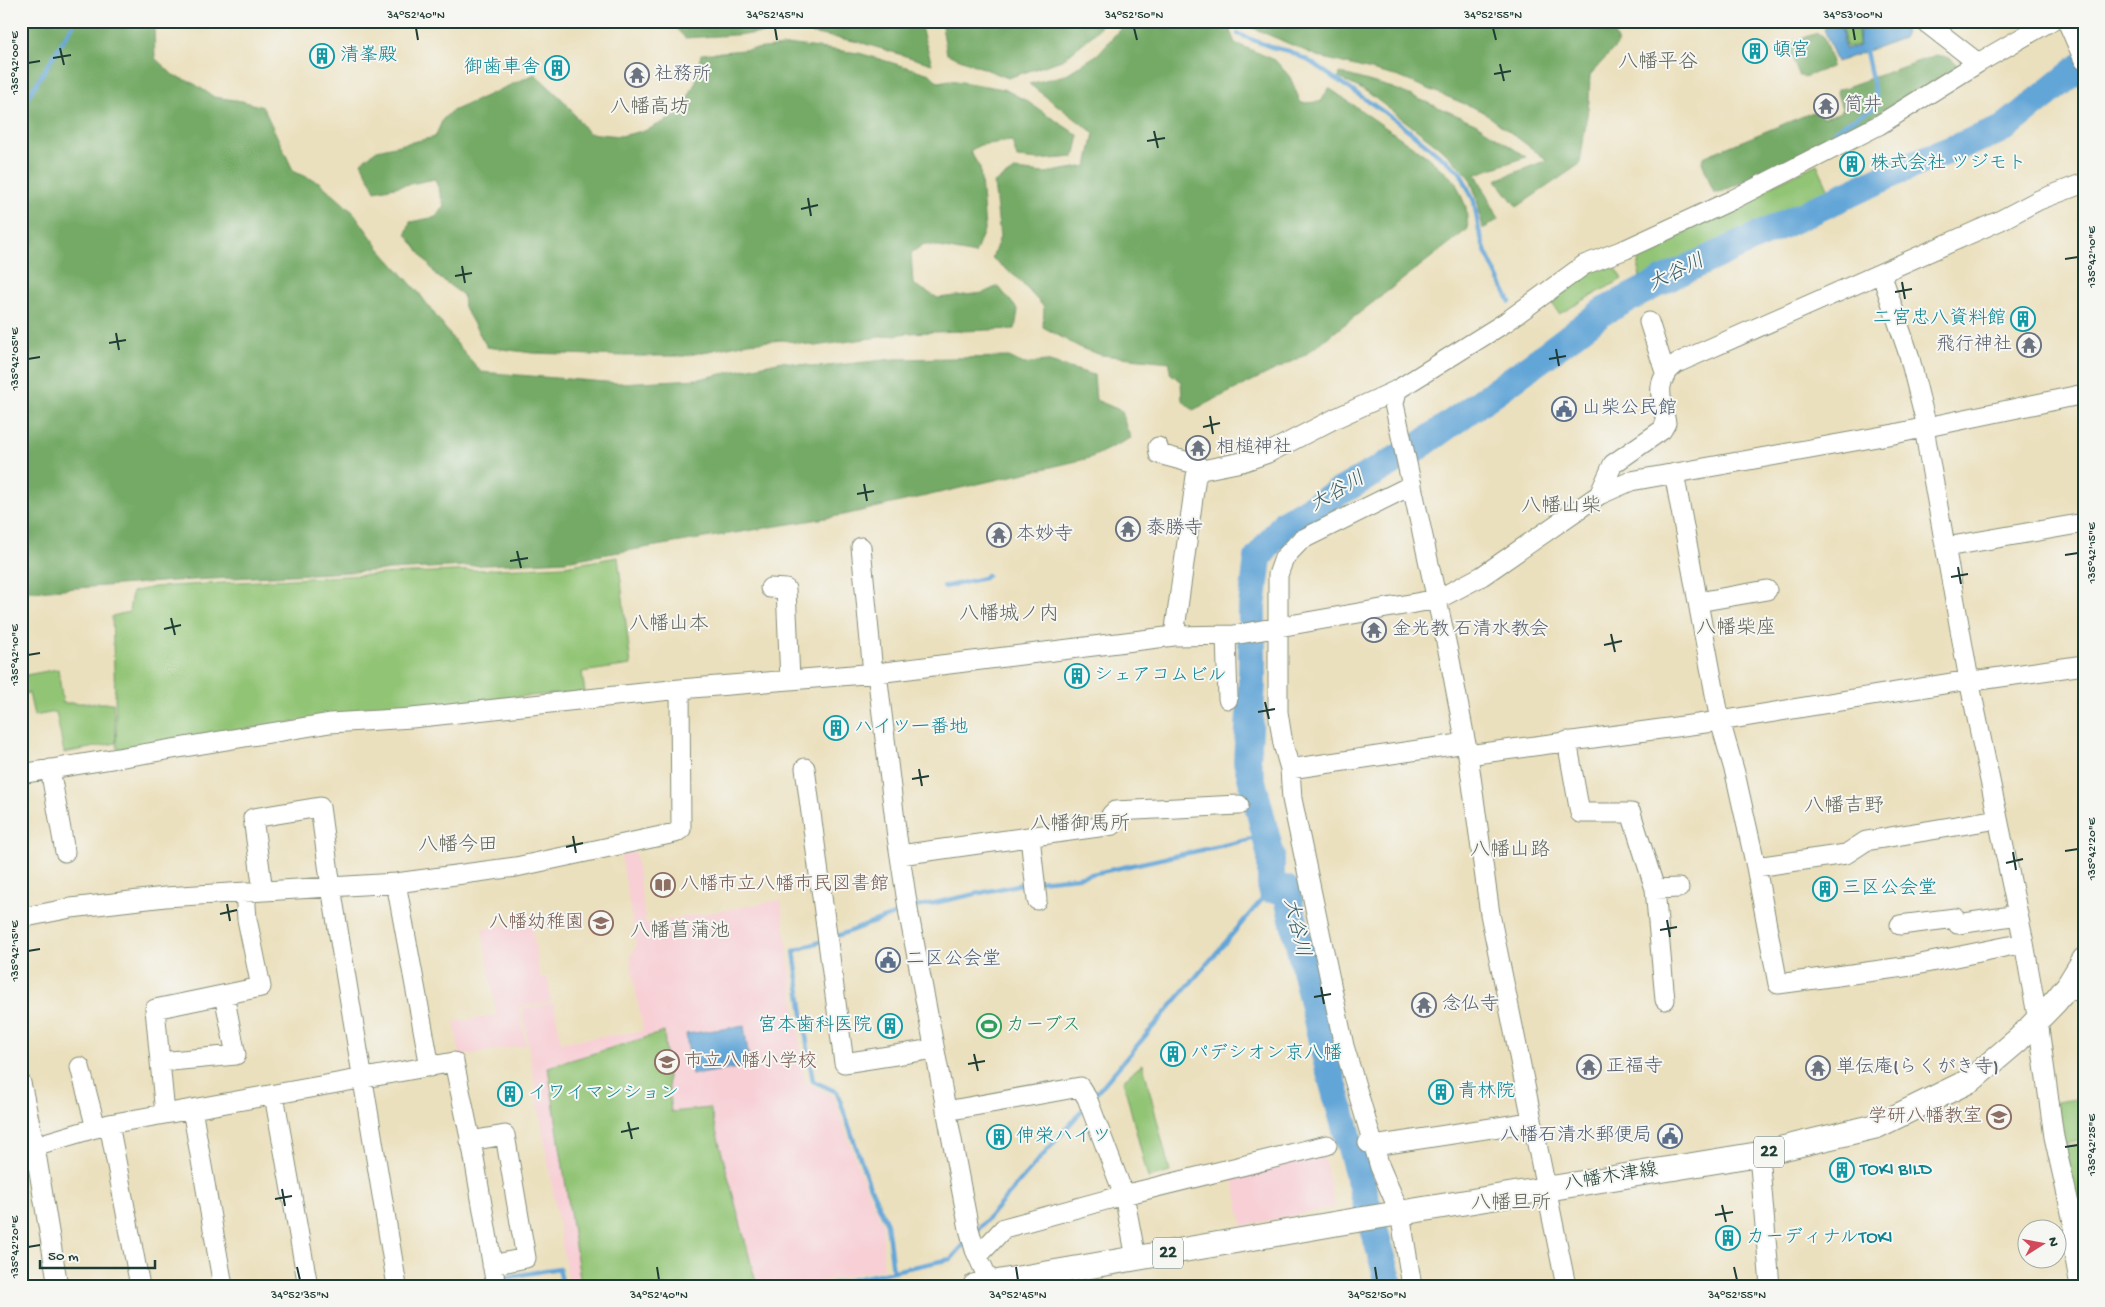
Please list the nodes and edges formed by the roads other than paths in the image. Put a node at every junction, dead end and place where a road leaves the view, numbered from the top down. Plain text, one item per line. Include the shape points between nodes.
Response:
1 (1924, 21) edge
2 (2051, 21) edge
3 (2067, 21) edge
4 (2081, 52) edge
5 (1978, 63) junction
6 (2084, 183) edge
7 (1881, 273) junction
8 (1649, 322) dead end
9 (1665, 372) junction
10 (1397, 390) junction
11 (2084, 394) edge
12 (1926, 428) junction
13 (1158, 447) dead end
14 (1202, 470) junction
15 (1674, 473) junction
16 (1411, 482) junction
17 (1599, 495) junction
18 (2084, 524) edge
19 (861, 547) dead end
20 (1946, 547) junction
21 (770, 588) dead end
22 (1767, 590) dead end
23 (1438, 600) junction
24 (1698, 602) junction
25 (1277, 627) junction
26 (1230, 635) junction
27 (1174, 636) junction
28 (2084, 665) edge
29 (875, 673) junction
30 (790, 680) junction
31 (1968, 680) junction
32 (680, 689) junction
33 (1228, 699) dead end
34 (1720, 720) junction
35 (1567, 741) junction
36 (1467, 749) junction
37 (805, 768) dead end
38 (50, 770) junction
39 (1290, 770) junction
40 (21, 774) edge
41 (1239, 805) dead end
42 (1998, 819) junction
43 (1030, 837) junction
44 (64, 852) dead end
45 (900, 855) junction
46 (1756, 867) junction
47 (396, 883) junction
48 (331, 886) junction
49 (1036, 888) dead end
50 (1679, 888) dead end
51 (1655, 889) junction
52 (254, 892) junction
53 (2018, 915) junction
54 (21, 918) edge
55 (1900, 925) dead end
56 (2024, 943) junction
57 (2084, 960) edge
58 (2076, 989) edge
59 (224, 995) junction
60 (1665, 1000) dead end
61 (2038, 1020) junction
62 (934, 1049) junction
63 (160, 1062) junction
64 (80, 1067) dead end
65 (430, 1067) junction
66 (364, 1079) junction
67 (21, 1083) edge
68 (274, 1095) junction
69 (192, 1109) junction
70 (946, 1111) junction
71 (165, 1114) junction
72 (1531, 1122) junction
73 (102, 1126) junction
74 (470, 1141) junction
75 (1371, 1144) junction
76 (1329, 1147) dead end
77 (28, 1148) edge
78 (1759, 1154) junction
79 (1547, 1189) junction
80 (1124, 1195) junction
81 (1396, 1214) junction
82 (977, 1253) junction
83 (1136, 1258) junction
84 (494, 1274) edge
85 (985, 1285) edge
86 (58, 1286) edge
87 (140, 1286) edge
88 (223, 1286) edge
89 (308, 1286) edge
90 (397, 1286) edge
91 (1412, 1286) edge
92 (1566, 1286) edge
93 (1770, 1286) edge
94 (2080, 1286) edge

1 - 5 street
2 - 5 street
3 - 4 street
5 - 10 street via 1879,125 1732,200 1584,265 1506,322
6 - 7 street via 2039,200
7 - 9 street via 1677,363
7 - 12 street via 1909,355
8 - 9 street
9 - 17 street via 1660,394 1666,423 1662,430 1613,464
10 - 14 street via 1268,453
10 - 16 street via 1394,404
11 - 12 street
12 - 15 street
12 - 20 street
13 - 14 street via 1159,454 1196,464
14 - 27 street via 1196,476
15 - 17 street via 1631,480
15 - 24 street
16 - 23 street
16 - 25 street via 1301,540 1284,558 1278,575
17 - 23 street via 1482,576
18 - 20 street
19 - 29 street
20 - 31 street
21 - 30 street via 786,589
22 - 24 street
23 - 25 street
23 - 36 street
24 - 34 street
25 - 26 street
25 - 39 street via 1278,712
26 - 27 street
26 - 33 street
27 - 29 street
28 - 31 street
29 - 30 street
29 - 45 street
30 - 32 street
31 - 34 street
31 - 42 street
32 - 38 street via 412,718 330,723
32 - 47 street via 681,829 675,833 516,867
34 - 35 street
34 - 46 street
35 - 36 street
35 - 51 street via 1580,813 1631,813
36 - 39 street
36 - 72 street via 1490,914
37 - 62 street via 844,1063
38 - 40 street
38 - 44 street
39 - 75 street via 1292,798 1344,1046
41 - 43 street via 1115,811 1111,815 1113,825
42 - 46 street via 1866,841 1846,854
42 - 53 street
43 - 45 street
43 - 49 street
45 - 62 street
46 - 56 street via 1778,984 1911,966
47 - 48 street
47 - 65 street
48 - 52 street
48 - 52 street via 320,807 253,818
48 - 66 street
50 - 51 street
51 - 60 street
52 - 54 street via 118,902
52 - 59 street via 247,919 261,987
53 - 55 street via 1958,924 1955,918
53 - 56 street
56 - 61 street
57 - 58 main road, 八幡木津線 / 22
58 - 61 main road, 八幡木津線 / 22
59 - 63 street via 155,1009
59 - 63 street via 236,1055
61 - 78 main road, 八幡木津線 / 22 via 1971,1080 1926,1103 1876,1126
61 - 94 street via 2054,1137 2074,1226 2072,1242
62 - 70 street
63 - 71 street
64 - 73 street
65 - 66 street
65 - 74 street via 454,1062
66 - 68 street
66 - 90 street
67 - 77 street
68 - 69 street
68 - 89 street
69 - 71 street
69 - 88 street
70 - 80 street via 1080,1087
70 - 82 street via 969,1229
71 - 73 street
72 - 75 street
72 - 79 street
73 - 77 street
73 - 87 street
74 - 84 street
74 - 84 street via 505,1135 526,1258
75 - 81 street
76 - 80 street
77 - 86 street
78 - 79 main road, 八幡木津線 / 22
78 - 93 street
79 - 81 main road, 八幡木津線 / 22
79 - 92 street
80 - 82 street via 1004,1228
80 - 83 street
81 - 83 main road, 八幡木津線 / 22
81 - 91 street
82 - 85 street
83 - 85 main road, 八幡木津線 / 22

